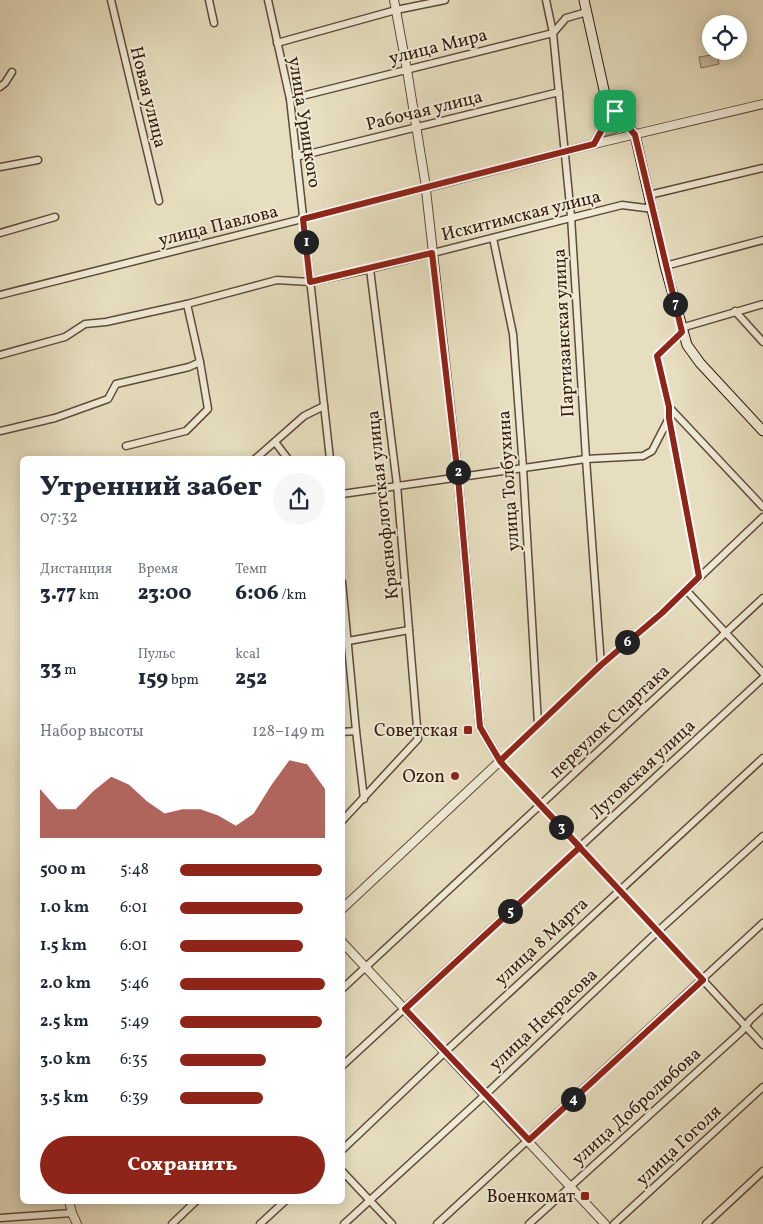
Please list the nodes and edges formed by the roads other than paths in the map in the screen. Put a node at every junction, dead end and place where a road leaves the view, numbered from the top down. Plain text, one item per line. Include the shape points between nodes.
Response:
1 (111, 0) edge
2 (209, 0) edge
3 (268, 0) edge
4 (394, 0) edge
5 (445, 0) edge
6 (546, 0) edge
7 (584, 0) edge
8 (396, 10) junction
9 (587, 12) junction
10 (214, 23) dead end
11 (553, 33) junction
12 (277, 42) junction
13 (407, 70) junction
14 (12, 72) dead end
15 (0, 87) edge
16 (559, 92) junction
17 (290, 99) junction
18 (606, 99) junction
19 (763, 104) edge
20 (416, 128) junction
21 (635, 135) junction
22 (594, 144) junction
23 (564, 151) junction
24 (296, 157) junction
25 (38, 160) dead end
26 (0, 167) edge
27 (763, 168) edge
28 (426, 188) junction
29 (649, 195) junction
30 (159, 201) dead end
31 (653, 210) junction
32 (571, 216) junction
33 (55, 217) dead end
34 (303, 219) junction
35 (0, 233) edge
36 (493, 238) junction
37 (763, 240) edge
38 (432, 253) junction
39 (665, 266) junction
40 (370, 269) junction
41 (310, 282) junction
42 (0, 295) edge
43 (187, 304) junction
44 (763, 304) edge
45 (735, 311) junction
46 (682, 330) junction
47 (763, 342) edge
48 (0, 355) edge
49 (200, 362) junction
50 (324, 406) junction
51 (669, 407) junction
52 (669, 418) junction
53 (0, 431) edge
54 (763, 431) edge
55 (275, 442) junction
56 (126, 446) dead end
57 (259, 456) edge
58 (286, 456) edge
59 (330, 456) edge
60 (586, 459) junction
61 (523, 468) junction
62 (458, 477) junction
63 (397, 485) junction
64 (345, 494) edge
65 (763, 507) edge
66 (763, 517) edge
67 (699, 577) junction
68 (686, 590) junction
69 (763, 598) edge
70 (345, 612) edge
71 (409, 630) junction
72 (726, 633) junction
73 (348, 641) junction
74 (345, 644) edge
75 (601, 665) junction
76 (763, 673) edge
77 (763, 678) edge
78 (538, 724) junction
79 (356, 731) junction
80 (345, 732) edge
81 (763, 758) edge
82 (500, 761) junction
83 (364, 799) junction
84 (541, 805) junction
85 (345, 818) edge
86 (763, 836) edge
87 (580, 847) junction
88 (619, 889) junction
89 (345, 906) edge
90 (763, 923) edge
91 (658, 932) junction
92 (345, 945) edge
93 (366, 966) junction
94 (703, 980) junction
95 (345, 986) edge
96 (763, 1008) edge
97 (405, 1009) junction
98 (746, 1026) junction
99 (763, 1045) edge
100 (445, 1052) junction
101 (345, 1063) edge
102 (763, 1087) edge
103 (485, 1095) junction
104 (529, 1140) junction
105 (345, 1147) edge
106 (763, 1171) edge
107 (345, 1174) edge
108 (570, 1186) junction
109 (370, 1200) junction
110 (70, 1204) edge
111 (193, 1204) edge
112 (282, 1204) edge
113 (72, 1213) junction
114 (0, 1218) edge
115 (78, 1224) edge
116 (172, 1224) edge
117 (260, 1224) edge
118 (344, 1224) edge
119 (392, 1224) edge
120 (437, 1224) edge
121 (528, 1224) edge
122 (606, 1224) edge
123 (614, 1224) edge
124 (706, 1224) edge

1 - 30 street, Новая улица
2 - 10 street
3 - 12 street, улица Урицкого
4 - 8 street
5 - 8 street
6 - 11 street, Партизанская улица
7 - 9 main road
8 - 12 street
8 - 13 street
9 - 11 street, улица Мира via 566,18
9 - 18 main road
11 - 13 street, улица Мира
11 - 16 street, Партизанская улица
12 - 17 street, улица Урицкого
13 - 17 street, улица Мира
13 - 20 street
14 - 15 street
16 - 20 street, Рабочая улица
16 - 23 street, Партизанская улица
17 - 24 street, улица Урицкого
18 - 21 main road
18 - 22 street via 606,122
19 - 21 street, улица Павлова
20 - 24 street, Рабочая улица
20 - 28 street
21 - 22 street, улица Павлова
21 - 29 main road
22 - 23 street, улица Павлова
23 - 28 street, улица Павлова
23 - 32 street, Партизанская улица
24 - 34 street, улица Урицкого
25 - 26 street
27 - 29 street
28 - 34 street, улица Павлова
28 - 38 street
29 - 31 main road
31 - 32 street, Искитимская улица via 622,204
31 - 39 main road
32 - 36 street, Искитимская улица
32 - 60 street, Партизанская улица
33 - 35 street
34 - 41 street, улица Урицкого
34 - 42 street, улица Павлова
36 - 38 street, Искитимская улица
36 - 61 street, улица Толбухина via 513,334
37 - 39 street
38 - 40 street, Искитимская улица
38 - 62 street
39 - 46 main road
40 - 41 street, Искитимская улица
40 - 63 street, Краснофлотская улица
41 - 43 street, Искитимская улица via 277,280
41 - 50 street, улица Урицкого
43 - 48 street, Искитимская улица via 85,324 65,337
43 - 49 street
44 - 45 street
45 - 46 street
45 - 47 street
46 - 51 street via 657,356
46 - 54 main road via 687,345 700,363
49 - 53 street via 116,384 108,399 55,418
49 - 56 street via 208,409 186,431
50 - 55 street via 304,416
50 - 59 street, улица Урицкого
51 - 52 street
51 - 65 street
52 - 60 street via 652,451 643,456
52 - 67 street
55 - 57 street
55 - 58 street
60 - 61 street
60 - 75 street, Партизанская улица
61 - 62 street
61 - 78 street, улица Толбухина
62 - 63 street
62 - 82 street via 480,727
63 - 64 street
63 - 71 street, Краснофлотская улица
66 - 67 street
67 - 68 street
68 - 72 street
68 - 75 street
69 - 72 street, переулок Спартака
70 - 73 street
71 - 73 street
71 - 83 street, Краснофлотская улица via 418,739
72 - 76 street
72 - 84 street, переулок Спартака
73 - 74 street
73 - 79 street
75 - 78 street
77 - 87 street, Луговская улица
78 - 82 street
79 - 80 street
79 - 83 street
81 - 88 street, улица 8 Марта
82 - 84 street
82 - 89 street
83 - 85 street
84 - 87 street
84 - 93 street, переулок Спартака
86 - 91 street, улица Некрасова
87 - 88 street
87 - 97 street, Луговская улица
88 - 91 street
88 - 100 street, улица 8 Марта
90 - 94 street
91 - 94 street
91 - 103 street, улица Некрасова
92 - 93 street
93 - 95 street, переулок Спартака
93 - 97 street
94 - 98 street
94 - 104 street
96 - 98 street, улица Добролюбова
97 - 100 street
97 - 101 street, Луговская улица
98 - 99 street
98 - 108 street, улица Добролюбова
100 - 103 street
100 - 105 street, улица 8 Марта
102 - 123 street, улица Гоголя
103 - 104 street
103 - 109 street, улица Некрасова
104 - 108 street
104 - 120 street
106 - 124 street
107 - 109 street
108 - 121 street, улица Добролюбова
108 - 122 street
109 - 118 street, улица Некрасова
109 - 119 street
110 - 113 street
111 - 116 street
112 - 117 street
113 - 114 street
113 - 115 street

